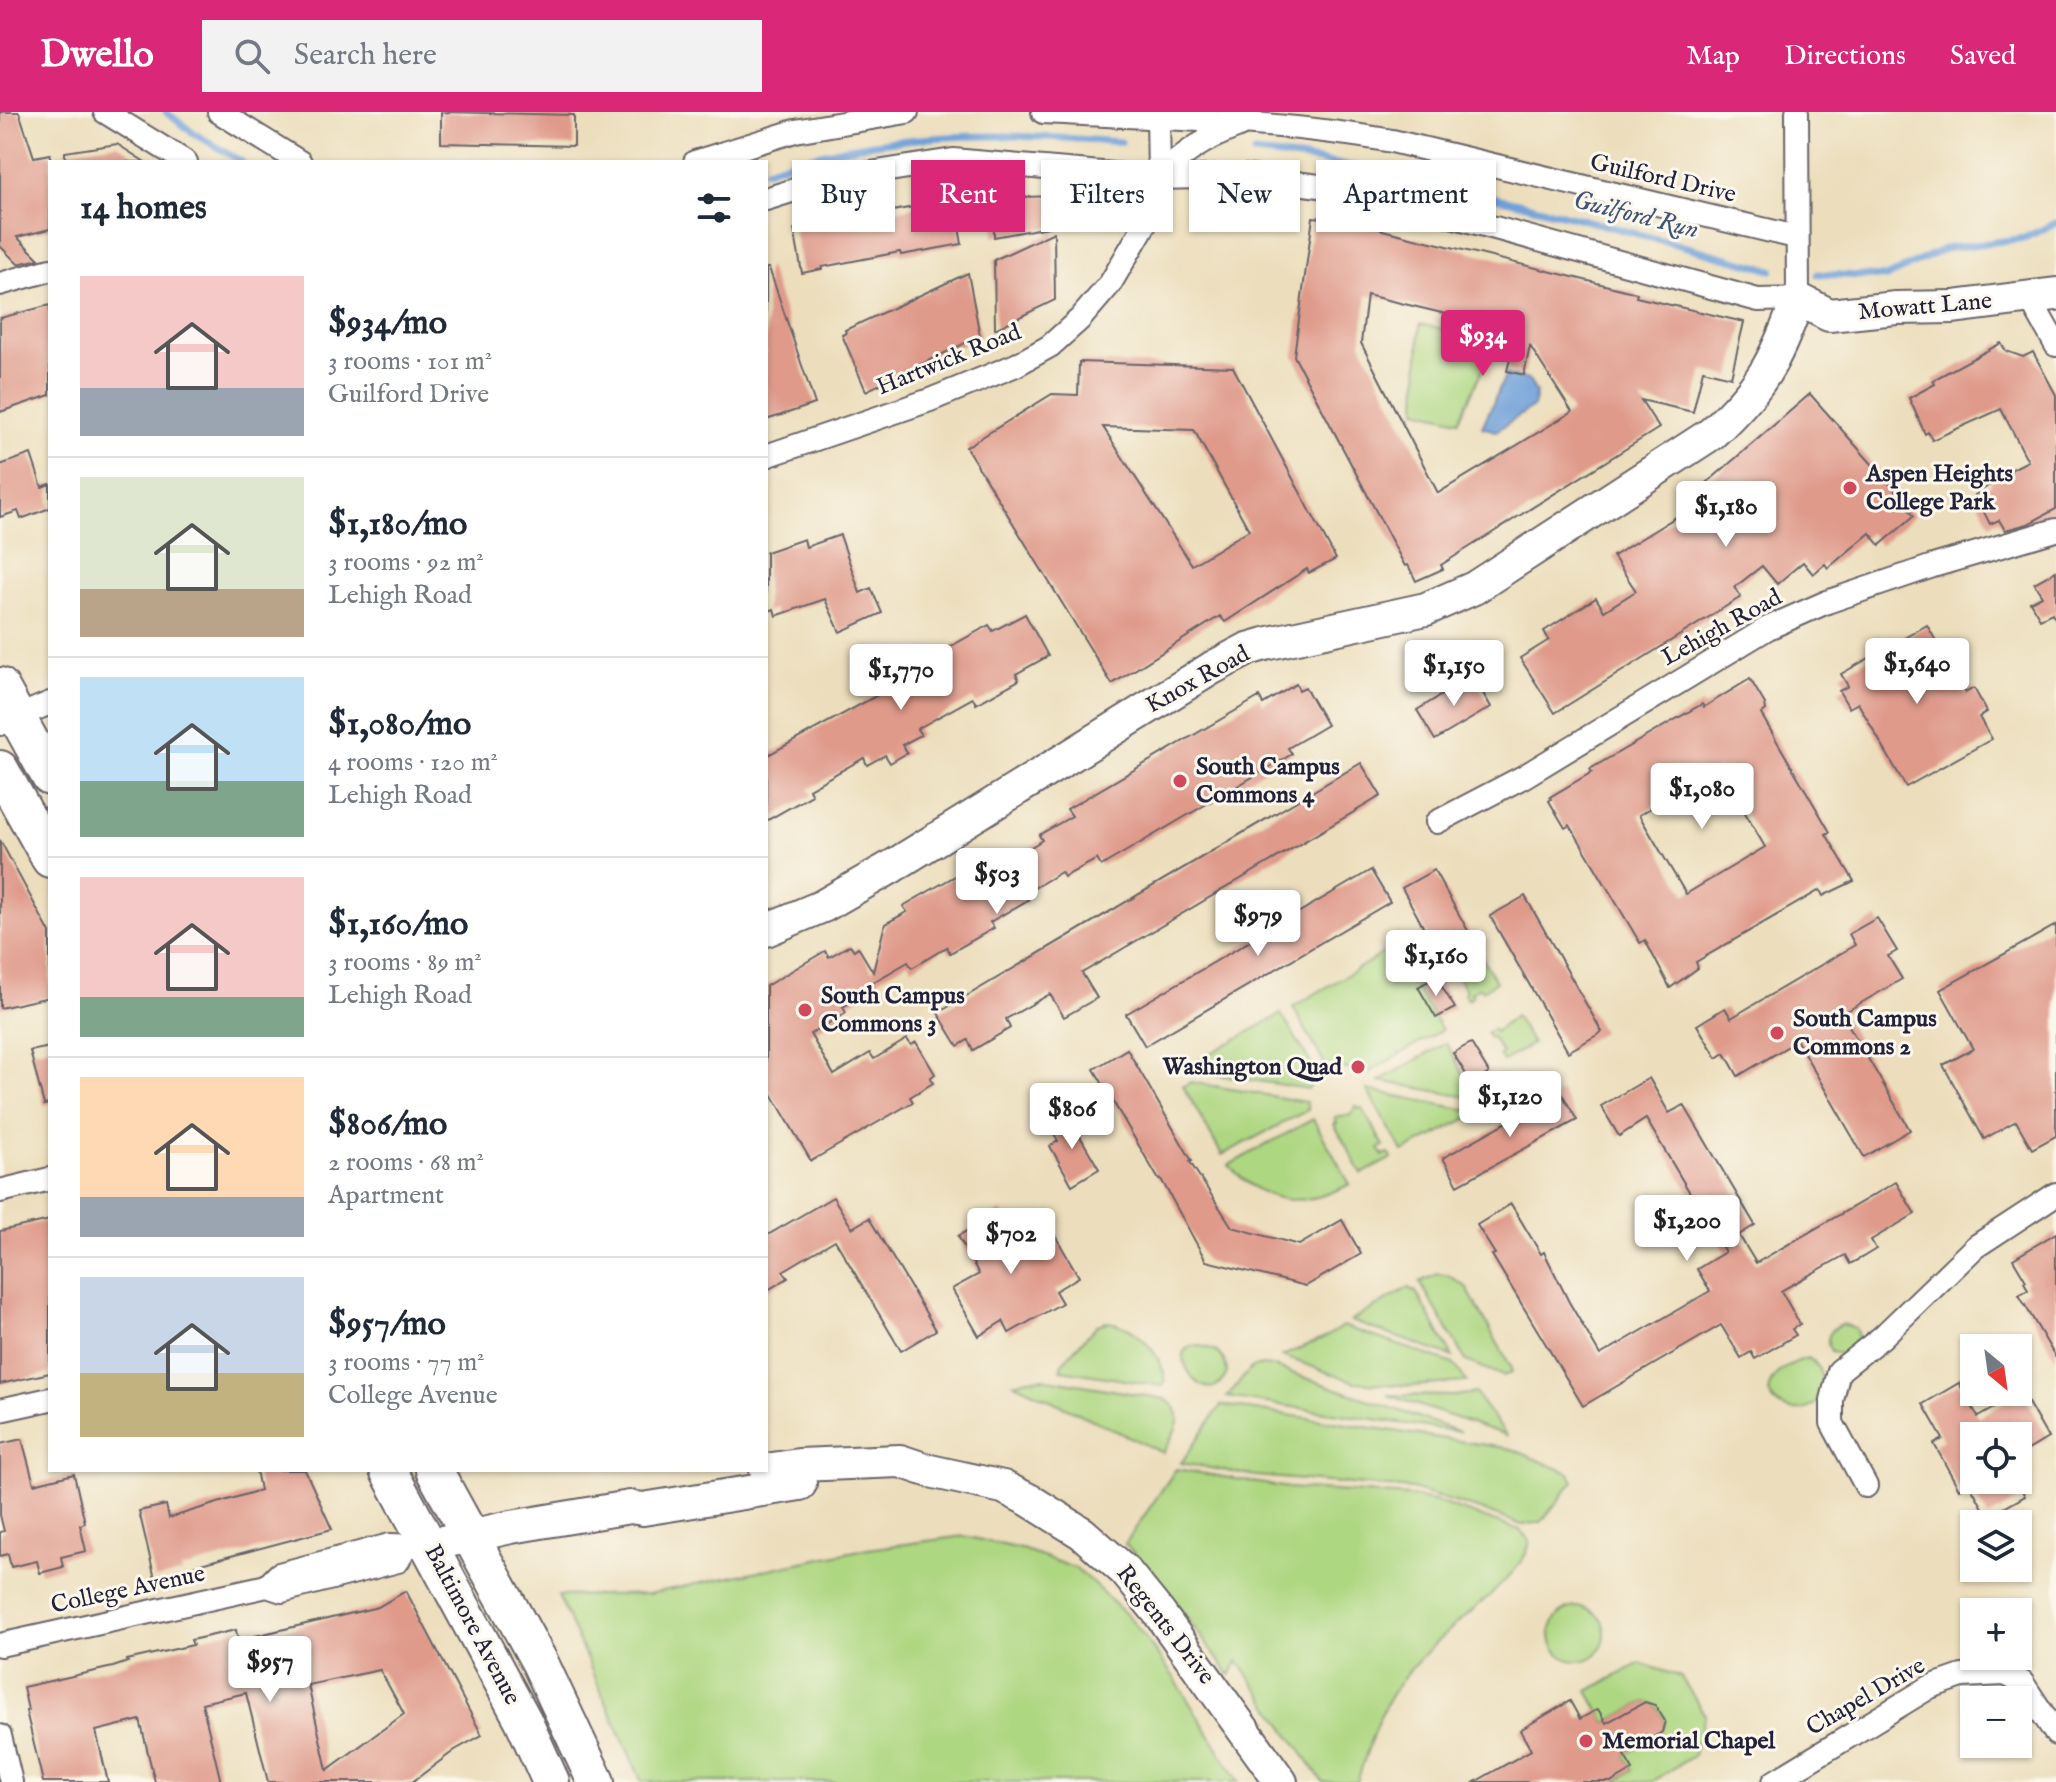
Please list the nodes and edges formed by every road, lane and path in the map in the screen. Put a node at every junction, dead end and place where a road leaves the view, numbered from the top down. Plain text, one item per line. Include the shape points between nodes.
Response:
1 (105, 112) edge
2 (219, 112) edge
3 (907, 112) edge
4 (1043, 112) edge
5 (1797, 112) edge
6 (881, 114) edge
7 (1158, 115) edge
8 (1247, 123) junction
9 (183, 160) edge
10 (297, 160) edge
11 (701, 160) edge
12 (1159, 160) edge
13 (1173, 163) edge
14 (1041, 168) edge
15 (1173, 178) edge
16 (768, 198) edge
17 (1140, 232) edge
18 (1796, 237) junction
19 (48, 271) edge
20 (0, 284) edge
21 (2043, 296) edge
22 (1798, 299) junction
23 (2056, 345) edge
24 (768, 455) edge
25 (2056, 530) edge
26 (48, 703) edge
27 (6, 708) edge
28 (0, 769) edge
29 (48, 774) edge
30 (1437, 822) dead end
31 (48, 855) edge
32 (768, 929) edge
33 (48, 1179) edge
34 (0, 1191) edge
35 (2056, 1194) edge
36 (48, 1399) edge
37 (0, 1410) edge
38 (768, 1470) edge
39 (930, 1471) junction
40 (389, 1472) edge
41 (435, 1472) edge
42 (754, 1472) edge
43 (1866, 1486) dead end
44 (630, 1507) junction
45 (470, 1535) junction
46 (417, 1546) junction
47 (0, 1645) edge
48 (2056, 1734) edge
49 (0, 1736) edge
50 (11, 1782) edge
51 (551, 1782) edge
52 (596, 1782) edge
53 (1281, 1782) edge
54 (1774, 1782) edge

1 - 9 street
2 - 10 street
3 - 6 street
4 - 7 street, Guilford Drive
5 - 18 street
6 - 11 street via 795,131
7 - 8 street, Guilford Drive
7 - 12 street
8 - 13 street via 1194,146
8 - 18 street, Guilford Drive via 1392,141
14 - 16 street via 953,160 826,180
15 - 22 street via 1244,176 1349,190 1758,300
17 - 24 street, Hartwick Road via 1110,284 1050,346 942,395
18 - 22 street
19 - 20 street
21 - 22 street, Mowatt Lane via 1829,315
21 - 23 street
22 - 32 street, Knox Road via 1767,373 1711,434 1474,588 1405,615 1248,649 868,881
25 - 30 street, Lehigh Road via 1827,602 1768,628 1504,788
26 - 27 street
27 - 29 main road
28 - 31 main road
33 - 34 street
35 - 43 street via 1975,1247 1839,1371 1832,1423
36 - 37 street
38 - 39 street, Regents Drive via 900,1461
39 - 44 street, Regents Drive
39 - 53 street, Regents Drive via 1003,1487 1105,1552 1168,1626
40 - 46 main road, Baltimore Avenue
41 - 45 main road, Baltimore Avenue
42 - 44 street, Regents Drive via 680,1485
44 - 45 street, Regents Drive
45 - 46 street, Regents Drive
45 - 52 main road, Baltimore Avenue via 540,1663
46 - 47 street, College Avenue via 390,1545 279,1574 267,1586
46 - 51 main road, Baltimore Avenue via 523,1720
48 - 54 street, Chapel Drive via 2022,1682 2005,1674 1962,1676 1930,1687
49 - 50 street

